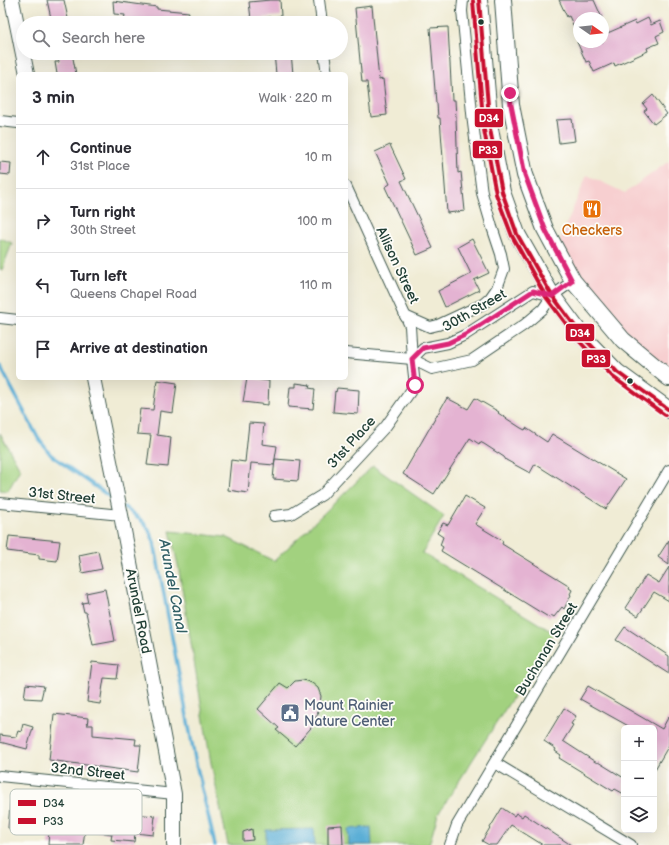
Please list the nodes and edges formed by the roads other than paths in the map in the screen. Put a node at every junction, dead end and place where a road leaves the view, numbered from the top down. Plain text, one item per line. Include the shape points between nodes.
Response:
1 (12, 0) edge
2 (319, 0) edge
3 (463, 0) edge
4 (479, 0) edge
5 (503, 0) edge
6 (321, 16) edge
7 (16, 20) edge
8 (24, 60) edge
9 (325, 60) edge
10 (27, 72) edge
11 (326, 72) edge
12 (0, 120) edge
13 (16, 123) edge
14 (348, 190) edge
15 (572, 281) junction
16 (552, 296) junction
17 (405, 316) junction
18 (0, 318) edge
19 (16, 320) edge
20 (348, 353) edge
21 (412, 359) junction
22 (669, 378) edge
23 (93, 380) edge
24 (669, 410) edge
25 (669, 470) edge
26 (0, 503) edge
27 (121, 515) junction
28 (274, 516) dead end
29 (495, 763) junction
30 (0, 776) edge
31 (126, 789) edge
32 (142, 791) edge
33 (174, 794) junction
34 (174, 845) edge
35 (450, 845) edge
36 (631, 845) edge

1 - 7 street
2 - 6 street
3 - 17 street via 473,123 482,193 504,269 497,288 483,304 430,327
4 - 16 main road via 490,129 502,192 517,234
5 - 15 main road via 511,105 525,175 545,229
8 - 10 street
9 - 11 street
12 - 13 street
14 - 17 street, Allison Street
15 - 16 street
15 - 22 main road via 622,340
16 - 21 street, 30th Street via 533,291 465,335 448,343 423,348
16 - 21 street via 544,309 524,325 472,360 432,369
16 - 24 main road via 583,337 617,372
17 - 21 street, Allison Street via 410,326
18 - 19 street
20 - 21 street
21 - 28 street, 31st Place via 415,385 386,426 322,495 291,514
23 - 27 street, Arundel Road
25 - 29 street, Buchanan Street
26 - 27 street, 31st Street
27 - 33 street, Arundel Road
29 - 35 street, Buchanan Street via 457,825
29 - 36 street
30 - 31 street, 32nd Street
32 - 33 street, 32nd Street
33 - 34 street, Arundel Road

